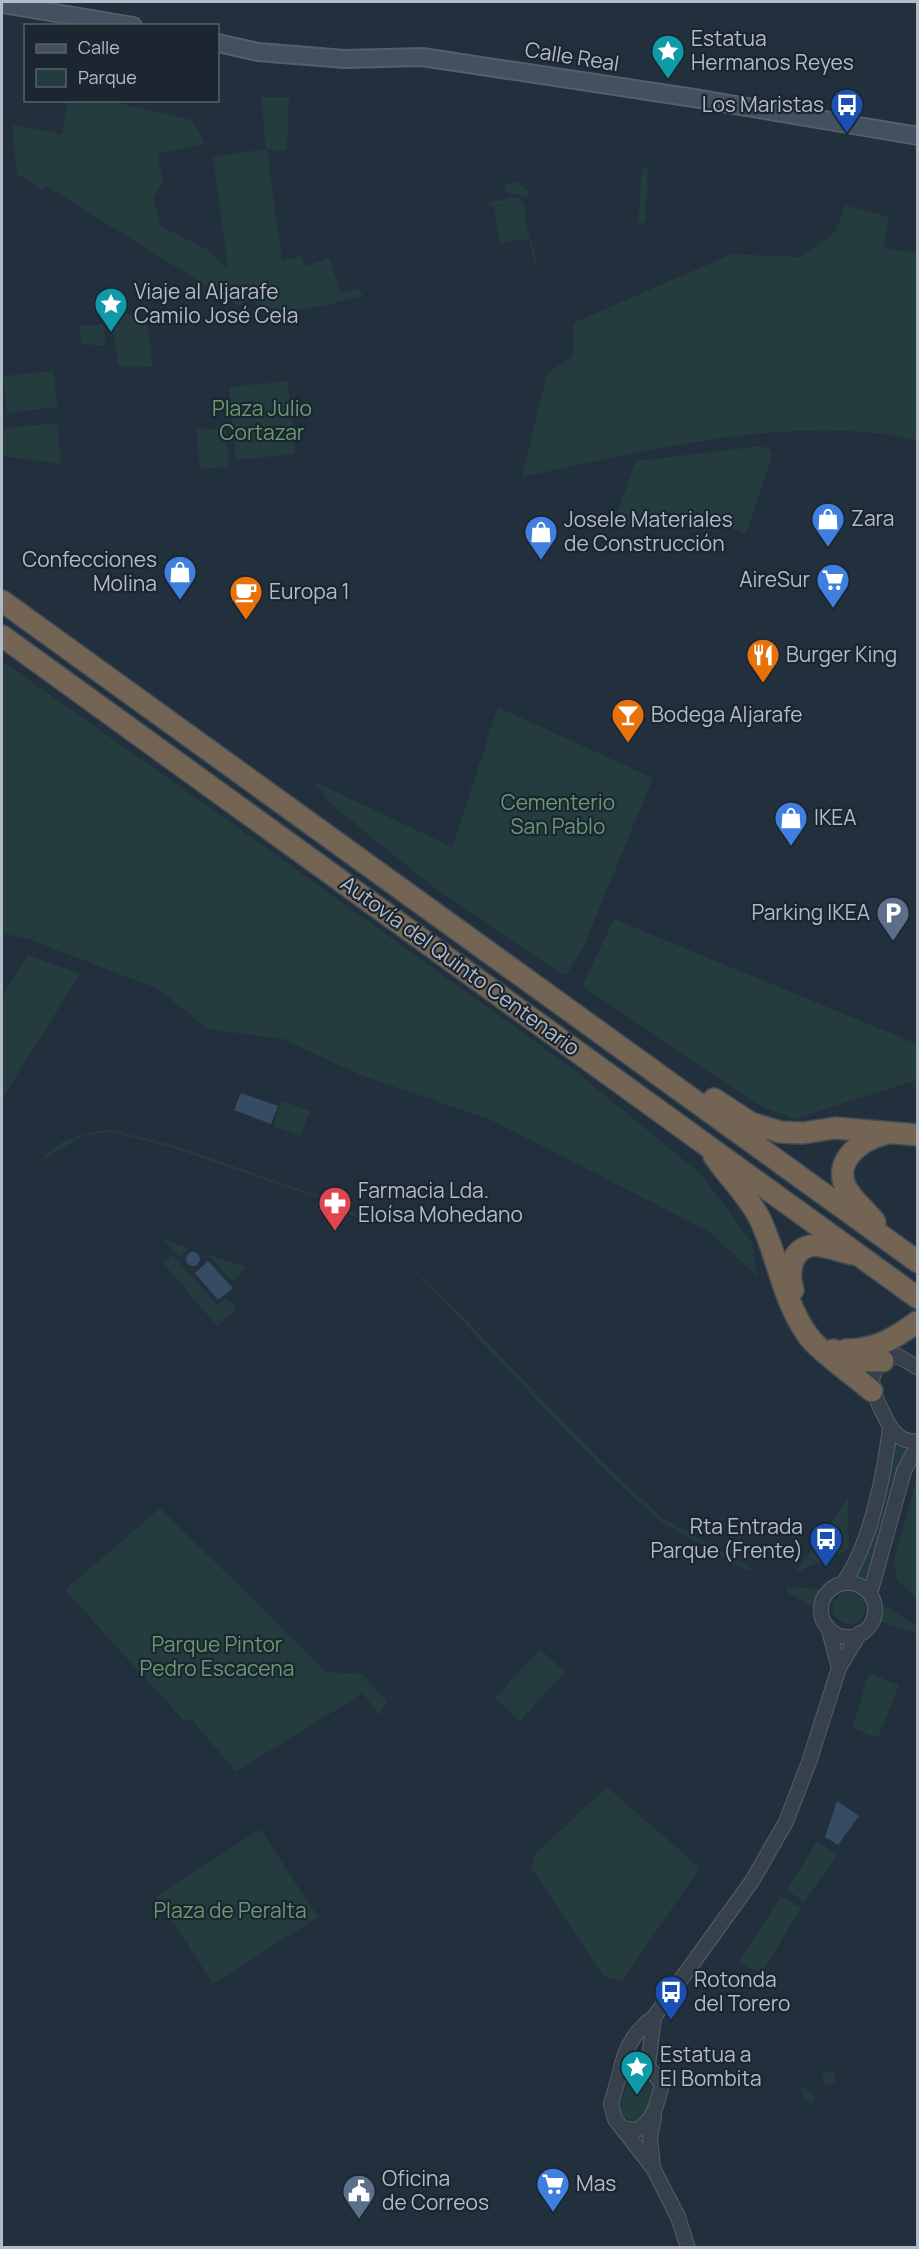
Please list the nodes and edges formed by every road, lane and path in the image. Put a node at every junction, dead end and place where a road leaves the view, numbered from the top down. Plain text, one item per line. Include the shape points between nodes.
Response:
1 (2, 4) edge
2 (121, 24) edge
3 (219, 43) edge
4 (918, 136) edge
5 (2, 601) edge
6 (2, 636) edge
7 (622, 1048) junction
8 (893, 1132) junction
9 (918, 1135) edge
10 (708, 1145) junction
11 (894, 1245) junction
12 (859, 1255) junction
13 (918, 1262) edge
14 (918, 1298) edge
15 (917, 1321) edge
16 (833, 1350) junction
17 (890, 1359) junction
18 (918, 1368) edge
19 (872, 1391) junction
20 (890, 1427) junction
21 (918, 1443) edge
22 (843, 1583) junction
23 (870, 1594) junction
24 (828, 1627) junction
25 (860, 1634) junction
26 (839, 1668) junction
27 (654, 2017) junction
28 (648, 2066) junction
29 (620, 2073) junction
30 (654, 2113) junction
31 (622, 2128) junction
32 (653, 2168) junction
33 (688, 2247) edge

1 - 2 main road
3 - 4 main road, Calle Real via 258,52 345,59 422,57
5 - 7 highway, Autovía del Quinto Centenario
6 - 10 highway, Autovía del Quinto Centenario
7 - 8 highway via 751,1123 780,1132 835,1128
7 - 11 highway, Autovía del Quinto Centenario
8 - 9 highway
8 - 11 highway via 869,1138 856,1147 843,1170 846,1189
10 - 12 highway, Autovía del Quinto Centenario
10 - 19 highway via 759,1217 784,1289 810,1339
11 - 13 highway, Autovía del Quinto Centenario
12 - 14 highway, Autovía del Quinto Centenario
12 - 16 highway via 811,1245 800,1250 792,1262 790,1280 800,1309 815,1336
15 - 16 highway via 890,1342 860,1350
15 - 17 street
16 - 17 highway via 863,1361
17 - 18 street via 911,1362
17 - 19 street via 873,1376
19 - 20 street
20 - 21 street via 903,1439
20 - 22 street via 886,1463 864,1540
21 - 23 street via 904,1471
22 - 23 street via 855,1584
22 - 24 street via 830,1590 822,1605
23 - 25 street via 874,1615
24 - 25 street via 843,1636
24 - 26 street
25 - 26 street
26 - 27 street via 786,1822 752,1881
27 - 28 street
27 - 29 street via 623,2052
28 - 29 street via 634,2064
28 - 30 street via 662,2084
29 - 31 street via 611,2104
30 - 31 street via 648,2124 637,2130
30 - 32 street via 650,2137
31 - 32 street
32 - 33 street via 678,2217

